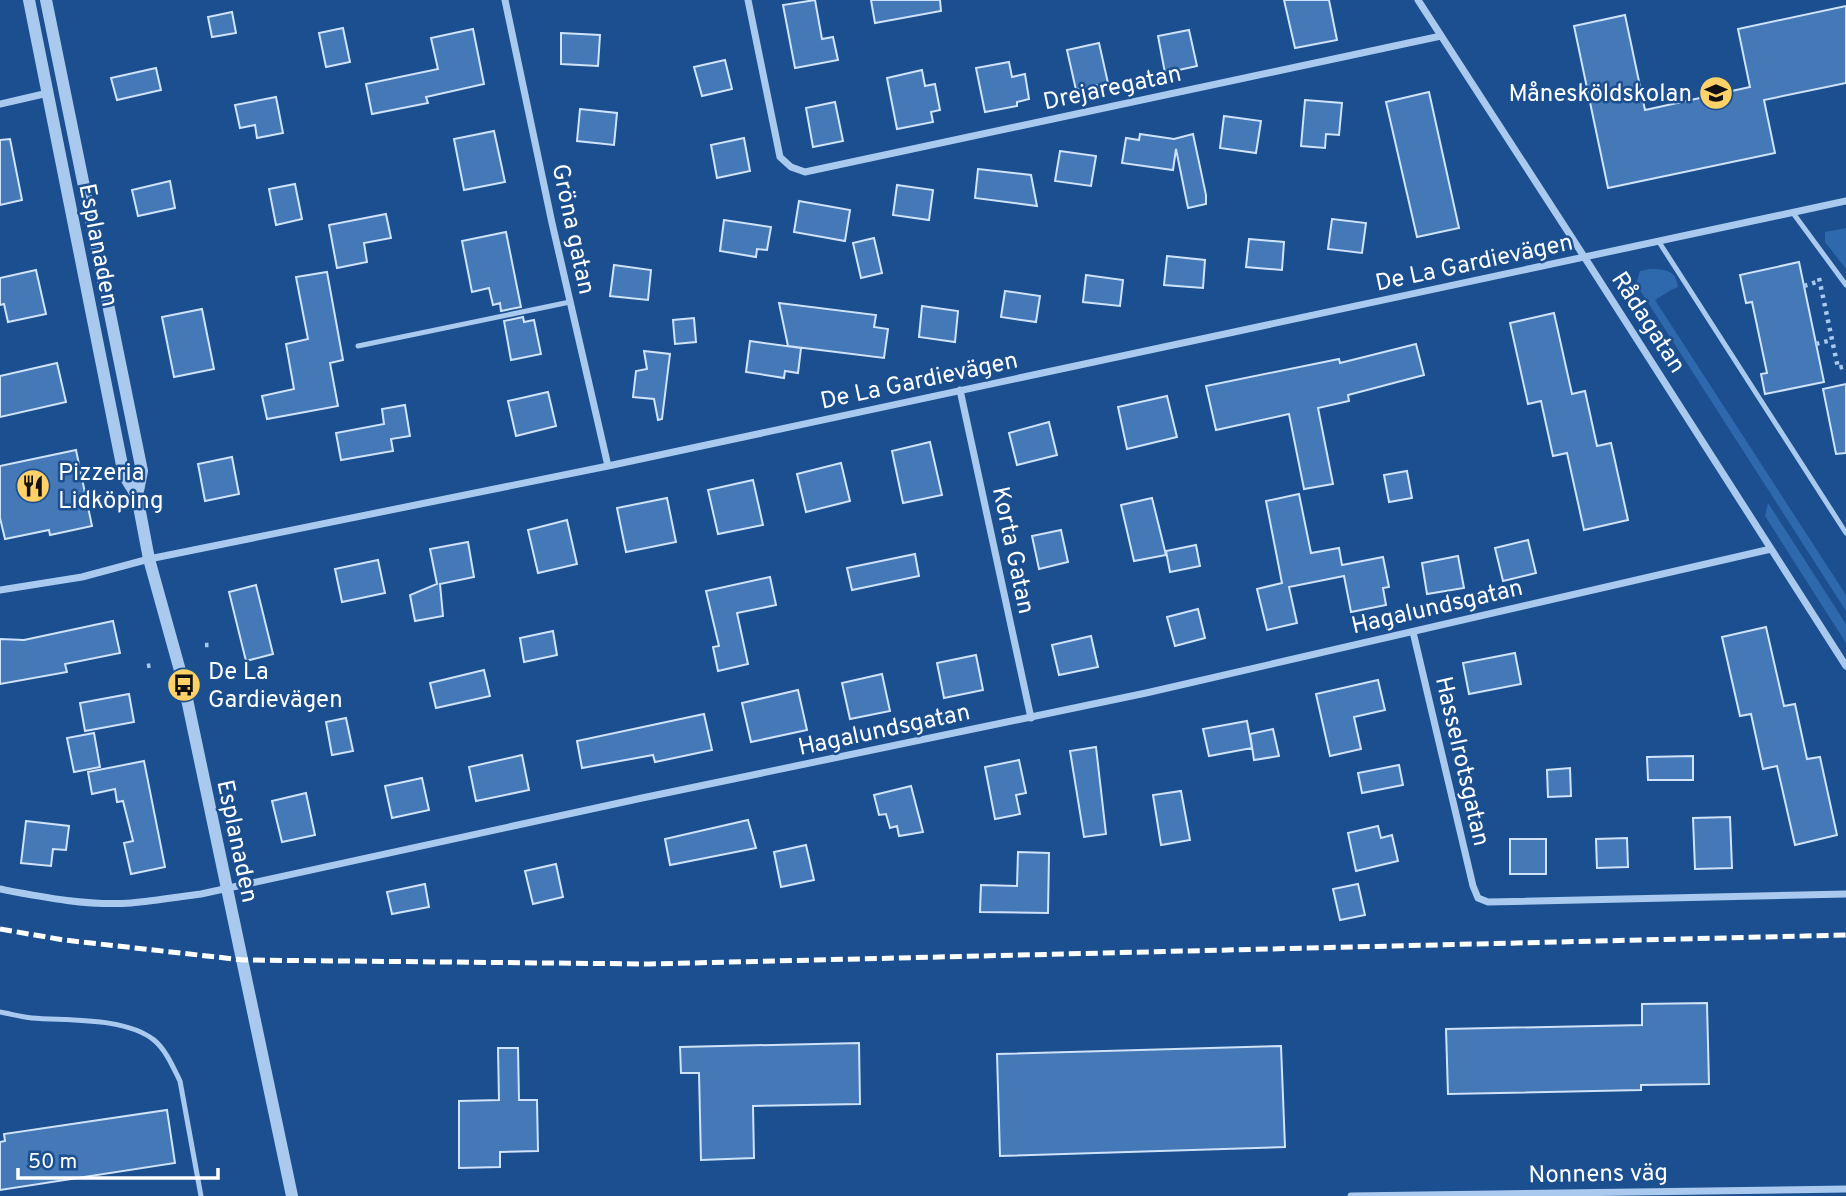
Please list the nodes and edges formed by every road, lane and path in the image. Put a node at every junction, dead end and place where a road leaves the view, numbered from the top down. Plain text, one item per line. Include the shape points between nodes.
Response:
1 (29, 0) edge
2 (46, 0) edge
3 (505, 0) edge
4 (748, 0) edge
5 (1418, 0) edge
6 (1441, 36) junction
7 (48, 93) junction
8 (0, 104) edge
9 (1846, 201) edge
10 (1793, 213) junction
11 (1659, 242) junction
12 (1585, 257) junction
13 (1830, 263) junction
14 (1820, 281) junction
15 (1846, 285) edge
16 (1804, 286) dead end
17 (570, 302) junction
18 (1832, 340) junction
19 (1816, 344) dead end
20 (358, 346) dead end
21 (1846, 366) edge
22 (960, 390) junction
23 (608, 466) junction
24 (137, 496) junction
25 (1846, 533) edge
26 (1771, 549) junction
27 (149, 559) junction
28 (0, 590) edge
29 (1413, 632) junction
30 (1846, 666) edge
31 (1031, 718) junction
32 (226, 887) junction
33 (0, 889) edge
34 (1846, 894) edge
35 (0, 1012) edge
36 (1846, 1189) edge
37 (201, 1196) edge
38 (292, 1196) edge
39 (1352, 1196) edge

1 - 7 street, Esplanaden
2 - 24 street, Esplanaden via 142,471
3 - 17 street, Gröna gatan
4 - 6 street, Drejaregatan via 780,156 805,172
5 - 6 street, Rådagatan
6 - 12 street, Rådagatan
7 - 8 street
7 - 24 street, Esplanaden via 124,475
9 - 10 street, De La Gardievägen
10 - 11 street, De La Gardievägen
10 - 13 lane
11 - 12 street, De La Gardievägen
11 - 25 lane
12 - 22 street, De La Gardievägen
12 - 26 street, Rådagatan
13 - 14 path via 1818,273
13 - 15 lane
14 - 16 path
14 - 18 path
17 - 20 lane
17 - 23 street, Gröna gatan
18 - 19 path
18 - 21 path via 1838,368
22 - 23 street, De La Gardievägen
22 - 31 street, Korta Gatan
23 - 27 street, De La Gardievägen
24 - 27 street, Esplanaden
26 - 29 street, Hagalundsgatan
26 - 30 street, Rådagatan
27 - 28 street, De La Gardievägen via 82,577
27 - 32 street, Esplanaden via 184,685
29 - 31 street, Hagalundsgatan
29 - 34 street, Hasselrotsgatan via 1478,898 1488,902
31 - 32 street, Hagalundsgatan
32 - 33 street, Hagalundsgatan via 120,903
32 - 38 street, Esplanaden
35 - 37 lane via 122,1025 156,1042 180,1081
36 - 39 street, Nonnens väg

